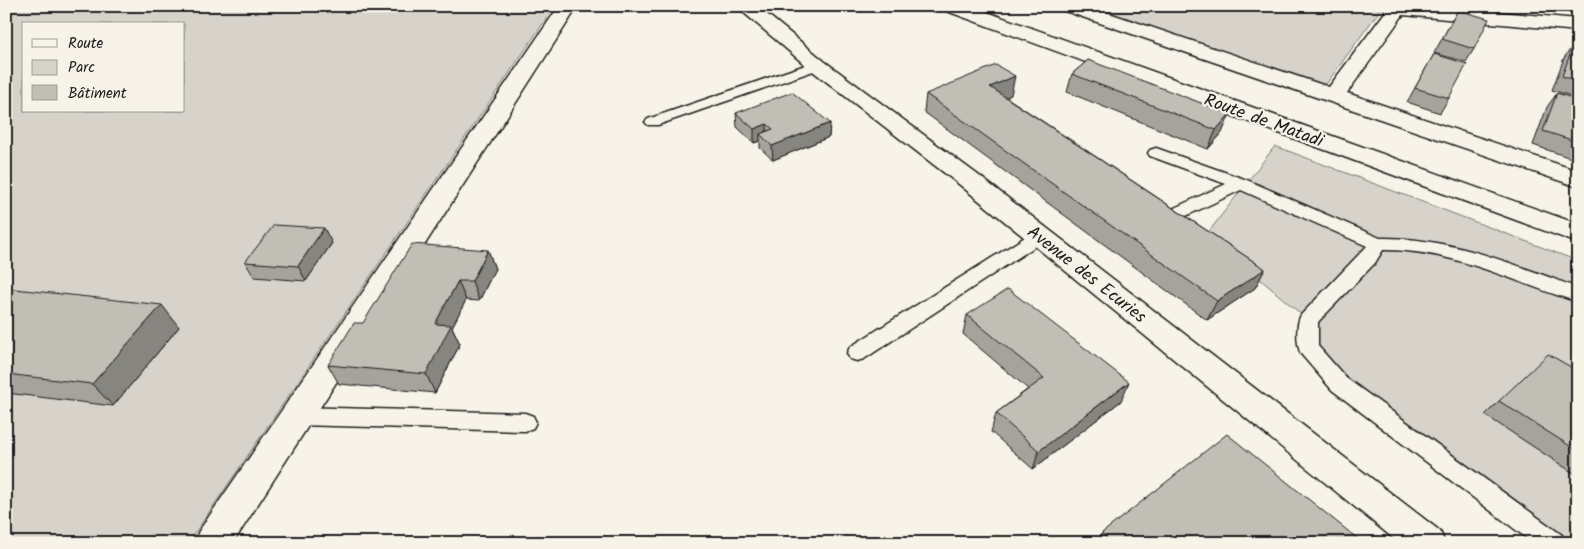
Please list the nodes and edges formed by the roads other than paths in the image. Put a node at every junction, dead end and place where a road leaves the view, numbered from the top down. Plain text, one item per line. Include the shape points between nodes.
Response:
1 (569, 6) edge
2 (745, 6) edge
3 (951, 6) edge
4 (1069, 6) edge
5 (1396, 7) edge
6 (1578, 25) edge
7 (817, 65) junction
8 (1334, 96) junction
9 (653, 122) dead end
10 (1156, 153) dead end
11 (1578, 179) edge
12 (1241, 184) junction
13 (1165, 219) edge
14 (1578, 234) edge
15 (1039, 236) junction
16 (1378, 244) junction
17 (1578, 295) edge
18 (857, 353) dead end
19 (296, 416) junction
20 (525, 422) dead end
21 (212, 543) edge
22 (1427, 543) edge
23 (1553, 543) edge

1 - 19 street
2 - 7 street, Avenue des Ecuries
3 - 14 street, Route de Matadi
4 - 8 street
5 - 6 street
5 - 8 street
7 - 9 lane
7 - 15 street, Avenue des Ecuries
8 - 11 street
10 - 12 lane
12 - 13 lane
12 - 16 lane
15 - 18 lane
15 - 22 street, Avenue des Ecuries
16 - 17 lane via 1425,245
16 - 23 lane via 1308,320 1308,348 1339,384
19 - 20 lane
19 - 21 street

